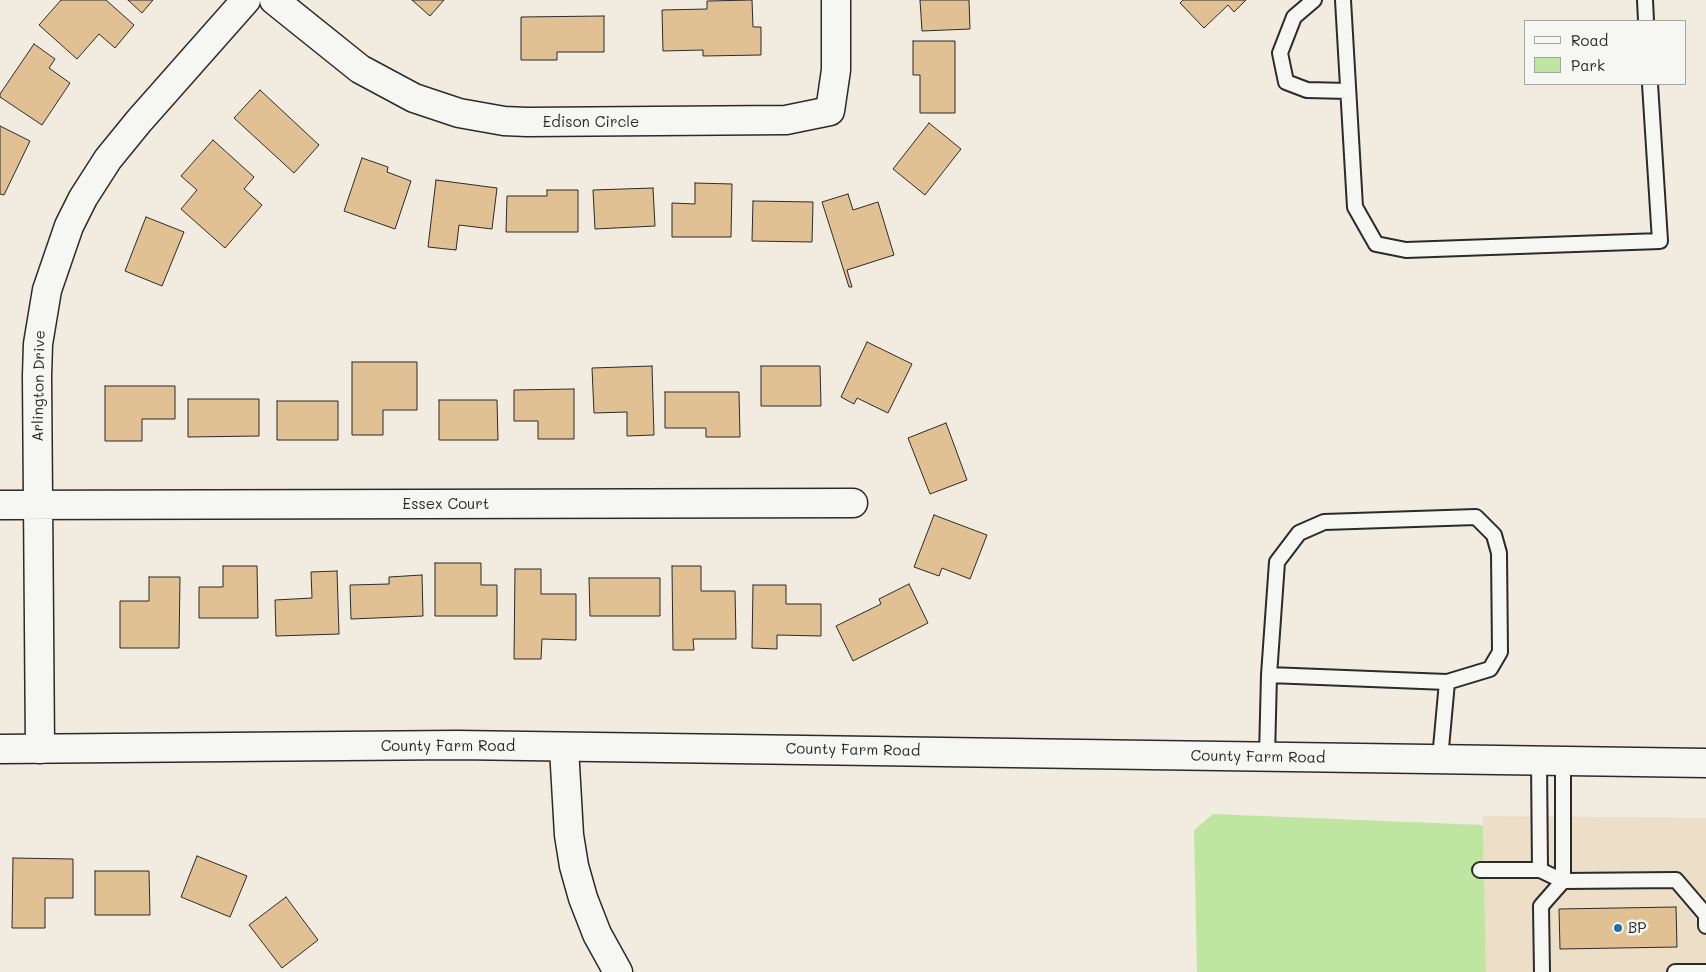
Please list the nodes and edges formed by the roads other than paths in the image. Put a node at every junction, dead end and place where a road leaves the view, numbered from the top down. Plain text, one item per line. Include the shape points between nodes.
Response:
1 (246, 0) edge
2 (274, 0) edge
3 (836, 0) edge
4 (1314, 0) edge
5 (1343, 0) edge
6 (1644, 0) edge
7 (1646, 20) edge
8 (1650, 85) edge
9 (1348, 91) junction
10 (854, 502) dead end
11 (0, 505) edge
12 (38, 505) junction
13 (1269, 675) junction
14 (1447, 682) junction
15 (564, 748) junction
16 (0, 749) edge
17 (40, 749) junction
18 (1268, 756) junction
19 (1440, 759) junction
20 (1551, 762) junction
21 (1706, 764) edge
22 (1480, 870) dead end
23 (1540, 870) junction
24 (1563, 881) junction
25 (1706, 926) edge
26 (618, 972) edge
27 (1542, 972) edge
28 (1675, 972) edge
29 (1706, 972) edge

1 - 12 street, Arlington Drive via 108,159 69,226 47,290 38,344
2 - 3 street, Edison Circle via 360,69 414,98 459,114 527,122 786,120 830,111 836,70
4 - 9 lane via 1294,17 1280,53 1286,82 1307,90
5 - 9 lane
6 - 7 lane
8 - 9 lane via 1660,241 1406,250 1376,244 1355,207
10 - 12 street, Essex Court
11 - 12 street, Essex Court
12 - 17 street, Arlington Drive
13 - 14 lane
13 - 14 lane via 1277,562 1299,533 1324,522 1476,516 1494,535 1499,553 1500,652 1490,669
13 - 18 lane
14 - 19 lane
15 - 17 street, County Farm Road via 457,745
15 - 18 street, County Farm Road
15 - 26 street via 574,866 597,934
16 - 17 street, County Farm Road
18 - 19 street, County Farm Road
19 - 20 street, County Farm Road
20 - 21 street, County Farm Road
20 - 23 lane
20 - 24 lane
22 - 23 lane
23 - 24 lane
24 - 25 lane via 1676,880 1706,916
24 - 27 lane via 1541,906
28 - 29 lane

